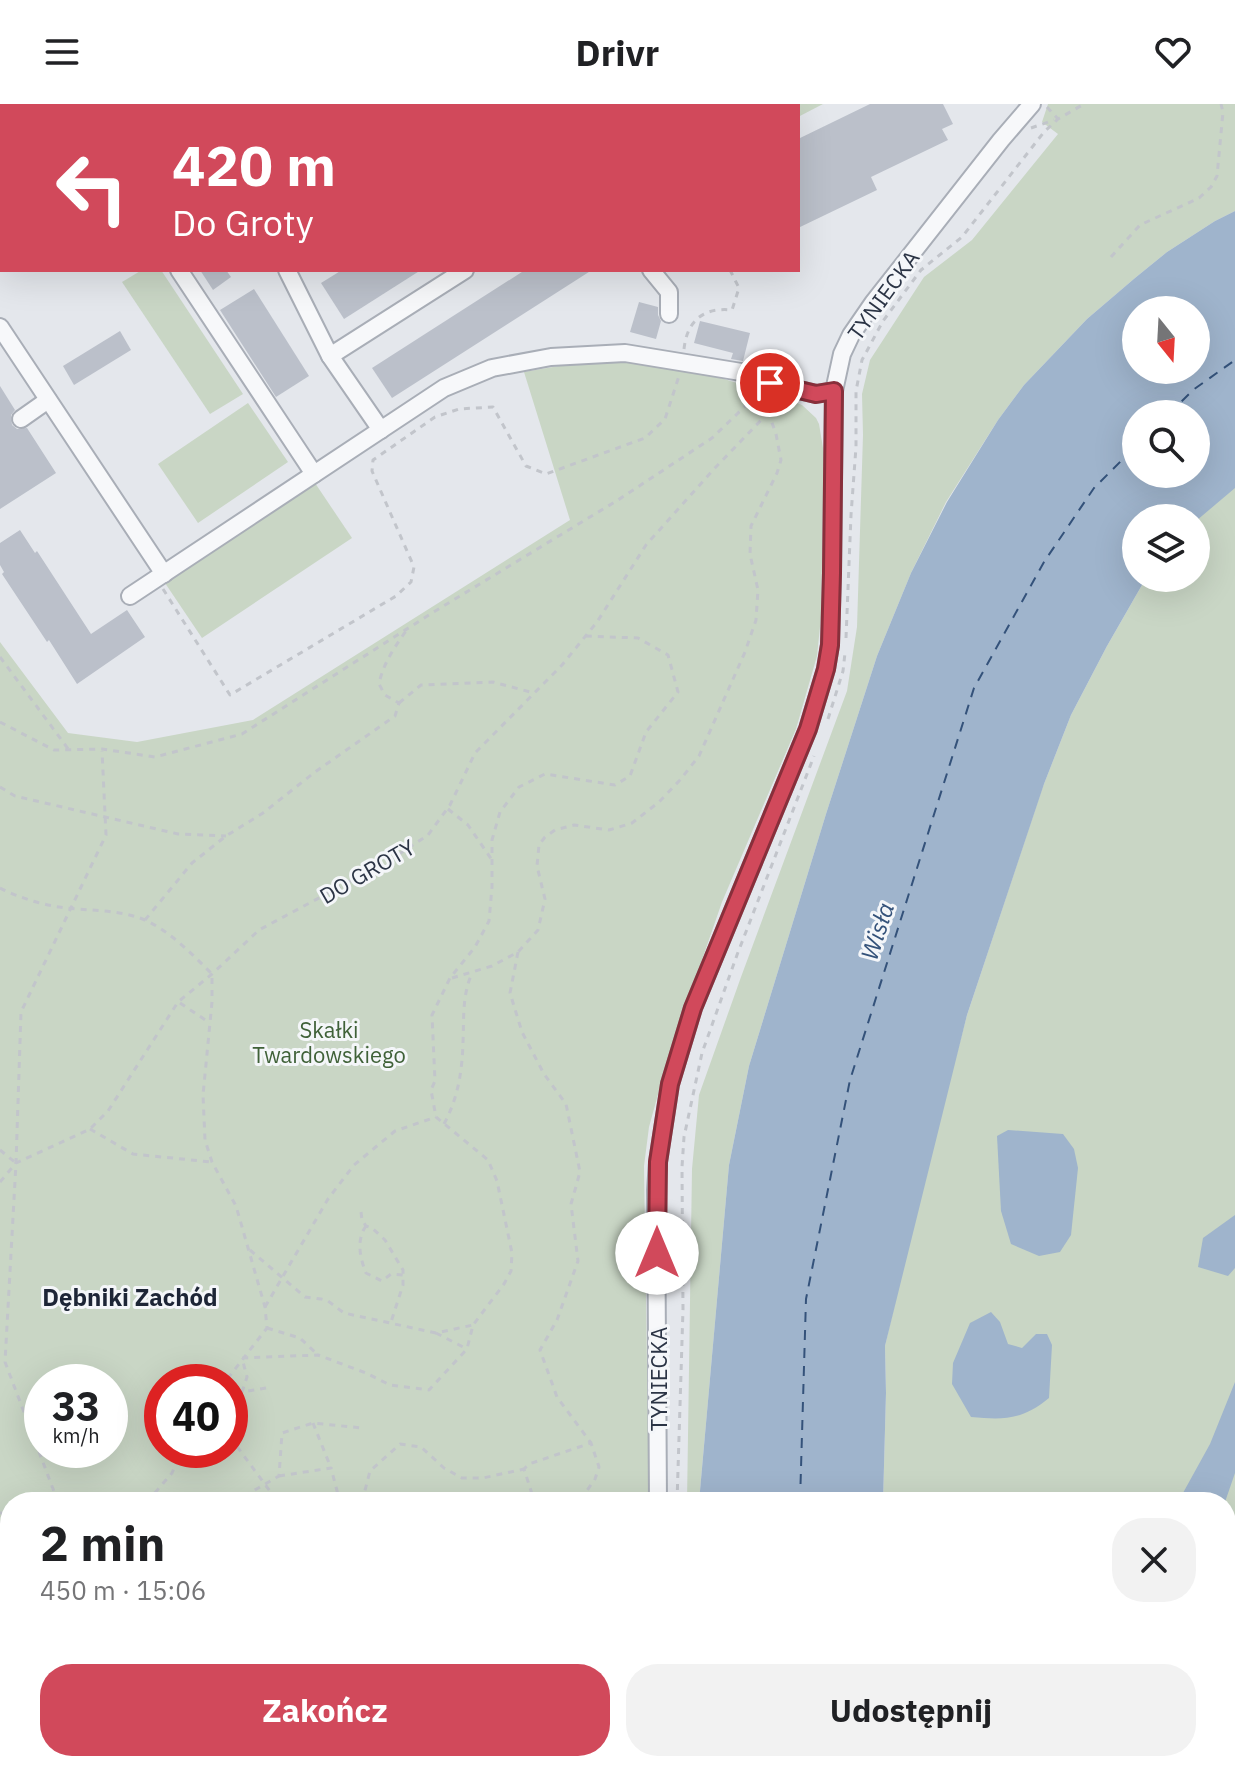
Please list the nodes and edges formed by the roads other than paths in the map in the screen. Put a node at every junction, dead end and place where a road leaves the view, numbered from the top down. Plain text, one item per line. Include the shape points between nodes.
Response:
1 (1032, 104) edge
2 (180, 272) edge
3 (294, 272) edge
4 (462, 272) edge
5 (653, 272) edge
6 (669, 314) dead end
7 (0, 327) edge
8 (330, 356) junction
9 (834, 391) junction
10 (48, 400) junction
11 (21, 419) dead end
12 (381, 430) junction
13 (314, 474) junction
14 (162, 580) junction
15 (130, 596) dead end
16 (658, 1492) edge

1 - 9 street, TYNIECKA via 851,335
2 - 13 street
3 - 8 street
4 - 8 street
5 - 6 street via 669,292
7 - 10 street
8 - 12 street
9 - 12 street via 816,394 741,372 625,353 551,357 492,368 444,388
9 - 16 street, TYNIECKA via 826,669 808,729 693,1008 670,1084 656,1190
10 - 11 street
10 - 14 street
12 - 13 street
13 - 14 street
14 - 15 street

